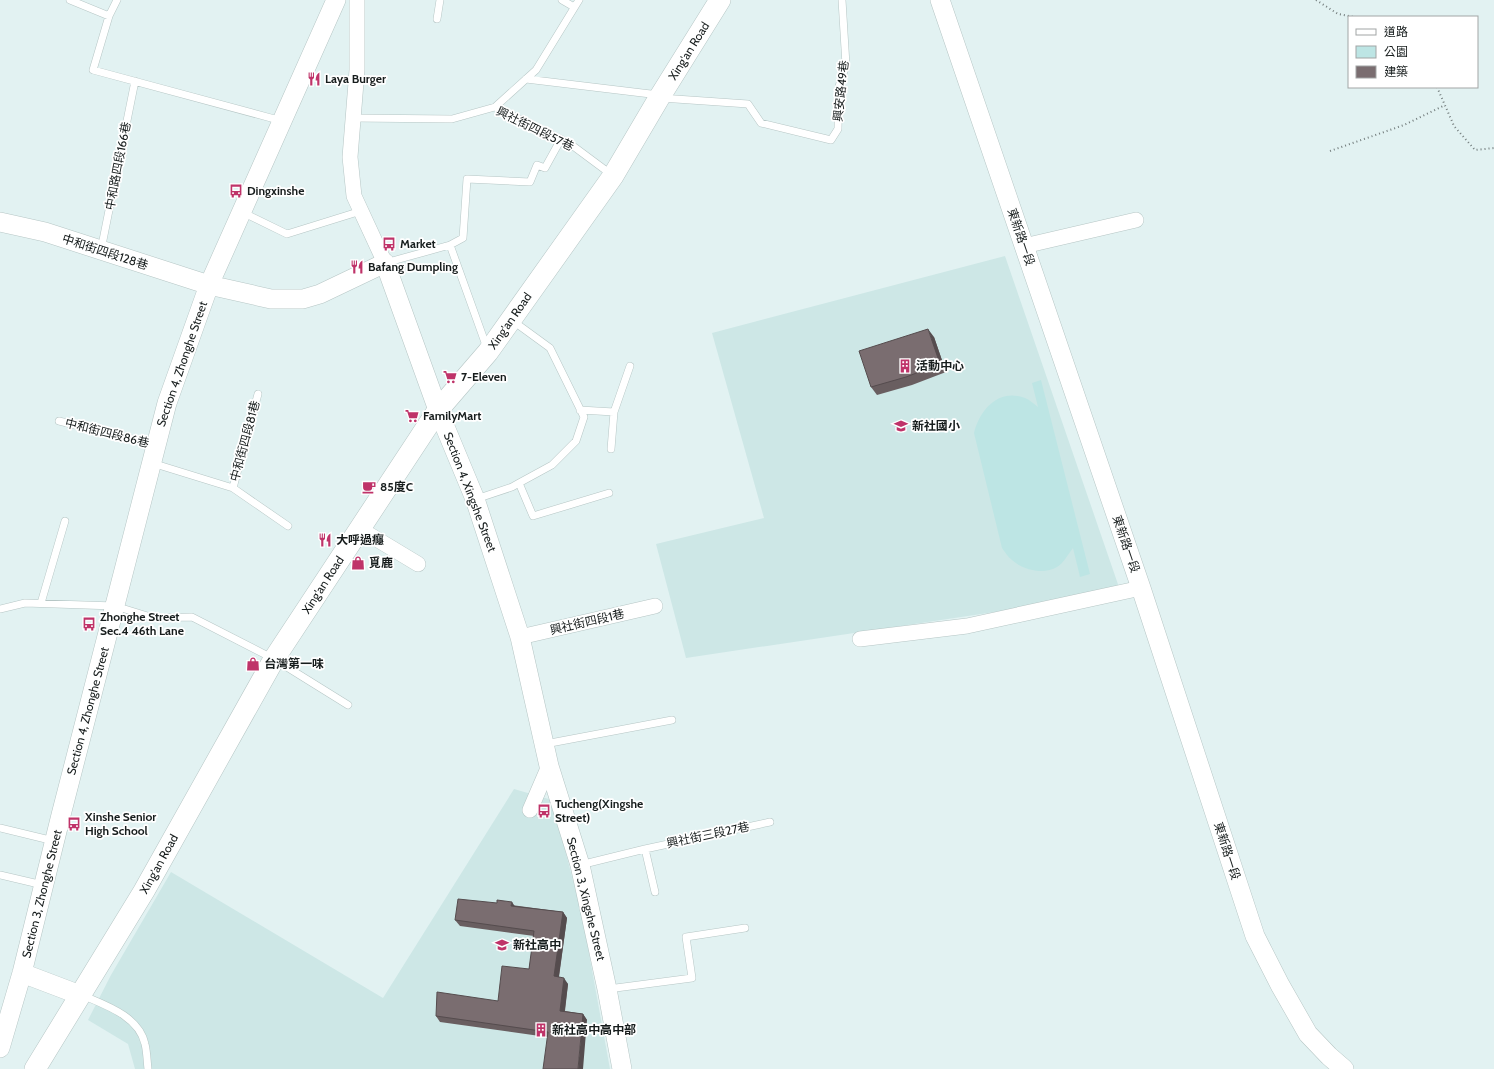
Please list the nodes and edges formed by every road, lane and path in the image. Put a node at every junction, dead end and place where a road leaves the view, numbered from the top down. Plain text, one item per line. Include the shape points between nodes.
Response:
1 (70, 0) edge
2 (117, 0) edge
3 (336, 0) edge
4 (357, 0) edge
5 (440, 0) edge
6 (562, 0) edge
7 (578, 0) edge
8 (720, 0) edge
9 (842, 0) edge
10 (940, 0) edge
11 (1316, 0) edge
12 (574, 7) junction
13 (109, 16) junction
14 (1349, 16) edge
15 (437, 19) dead end
16 (526, 79) junction
17 (136, 82) junction
18 (1437, 88) edge
19 (660, 97) junction
20 (1445, 104) junction
21 (495, 107) junction
22 (353, 118) junction
23 (282, 121) junction
24 (561, 139) junction
25 (1494, 148) edge
26 (1330, 151) dead end
27 (613, 176) junction
28 (362, 211) junction
29 (242, 212) junction
30 (1136, 220) dead end
31 (0, 222) edge
32 (450, 245) junction
33 (1024, 246) junction
34 (101, 250) junction
35 (385, 263) junction
36 (209, 285) junction
37 (511, 320) junction
38 (488, 352) junction
39 (630, 366) dead end
40 (258, 394) dead end
41 (438, 410) junction
42 (580, 410) junction
43 (614, 412) junction
44 (59, 421) dead end
45 (611, 449) dead end
46 (154, 454) junction
47 (519, 483) junction
48 (233, 488) junction
49 (609, 493) dead end
50 (475, 499) junction
51 (65, 521) dead end
52 (288, 526) dead end
53 (360, 529) junction
54 (418, 564) dead end
55 (1141, 588) junction
56 (41, 603) junction
57 (115, 606) junction
58 (655, 606) dead end
59 (0, 608) edge
60 (520, 637) junction
61 (860, 639) dead end
62 (274, 659) junction
63 (348, 705) dead end
64 (672, 720) dead end
65 (544, 744) junction
66 (549, 766) junction
67 (530, 810) dead end
68 (61, 815) joint
69 (770, 822) dead end
70 (0, 828) edge
71 (55, 841) junction
72 (645, 849) junction
73 (580, 865) junction
74 (0, 875) edge
75 (44, 885) junction
76 (655, 892) dead end
77 (745, 928) dead end
78 (22, 973) junction
79 (607, 989) junction
80 (80, 995) junction
81 (3, 1026) edge
82 (0, 1048) edge
83 (35, 1069) edge
84 (148, 1069) edge
85 (622, 1069) edge
86 (1344, 1069) edge

1 - 13 lane
2 - 13 lane
3 - 23 street, Section 4, Zhonghe Street
4 - 22 street, Section 4, Xingshe Street
5 - 15 lane
6 - 12 lane
7 - 12 lane
8 - 19 main road, Xing'an Road
9 - 19 lane, 興安路49巷 via 846,66 839,86 838,129 831,140 761,123 748,104
10 - 33 street, 東新路一段
11 - 14 path via 1338,14
12 - 16 lane via 536,70
13 - 17 lane via 93,70
16 - 19 lane
16 - 21 lane
17 - 23 lane
17 - 34 lane, 中和路四段166巷
18 - 20 path
19 - 27 main road, Xing'an Road
20 - 25 path via 1454,126 1475,150
20 - 26 path via 1404,125
21 - 22 lane, 興社街四段57巷 via 452,119
21 - 24 lane, 興社街四段57巷
22 - 28 street, Section 4, Xingshe Street via 350,158 354,196
23 - 29 street, Section 4, Zhonghe Street
24 - 27 lane, 興社街四段57巷
24 - 32 lane via 545,168 537,165 530,182 467,179 462,238
27 - 37 main road, Xing'an Road
28 - 29 lane via 287,234
28 - 35 street, Section 4, Xingshe Street
29 - 36 street, Section 4, Zhonghe Street
30 - 33 street
31 - 34 street, 中和街四段128巷 via 45,232
32 - 35 lane
32 - 38 lane
33 - 55 street, 東新路一段
34 - 36 street, 中和街四段128巷
35 - 36 street, 中和街四段128巷 via 320,294 303,299 271,299
35 - 41 street, Section 4, Xingshe Street
36 - 46 street, Section 4, Zhonghe Street via 167,403
37 - 38 main road, Xing'an Road
37 - 42 lane via 550,348
38 - 41 main road, Xing'an Road
39 - 43 lane
40 - 48 lane, 中和街四段81巷
41 - 50 street, Section 4, Xingshe Street
41 - 53 main road, Xing'an Road
42 - 43 lane
42 - 47 lane via 584,417 576,441 552,464
43 - 45 lane
44 - 46 lane, 中和街四段86巷
46 - 48 lane, 中和街四段86巷
46 - 57 street, Section 4, Zhonghe Street
47 - 49 lane via 533,516
47 - 50 lane
48 - 52 lane, 中和街四段86巷
50 - 60 street, Section 4, Xingshe Street
51 - 56 lane
53 - 54 street
53 - 62 main road, Xing'an Road
55 - 61 street via 967,626
55 - 86 street, 東新路一段 via 1255,936 1308,1034
56 - 57 lane
56 - 59 lane
57 - 62 lane via 154,618 192,616
57 - 68 street, Section 4, Zhonghe Street
58 - 60 street, 興社街四段1巷
60 - 65 street, Section 3, Xingshe Street
62 - 63 lane
62 - 80 main road, Xing'an Road via 144,891
64 - 65 lane
65 - 66 street, Section 3, Xingshe Street
66 - 67 street
66 - 73 street, Section 3, Xingshe Street
68 - 71 street, Section 3, Zhonghe Street
69 - 72 lane, 興社街三段27巷
70 - 71 lane
71 - 75 street, Section 3, Zhonghe Street
72 - 73 lane, 興社街三段27巷
72 - 76 lane
73 - 79 street, Section 3, Xingshe Street
74 - 75 lane
75 - 78 street, Section 3, Zhonghe Street
77 - 79 lane via 686,937 692,978
78 - 80 street, Section 3, Zhonghe Street
78 - 81 street, Section 3, Zhonghe Street
79 - 85 street, Section 3, Xingshe Street
80 - 83 main road, Xing'an Road
80 - 84 lane via 110,1008 134,1025 145,1043
81 - 82 street, Section 3, Zhonghe Street

